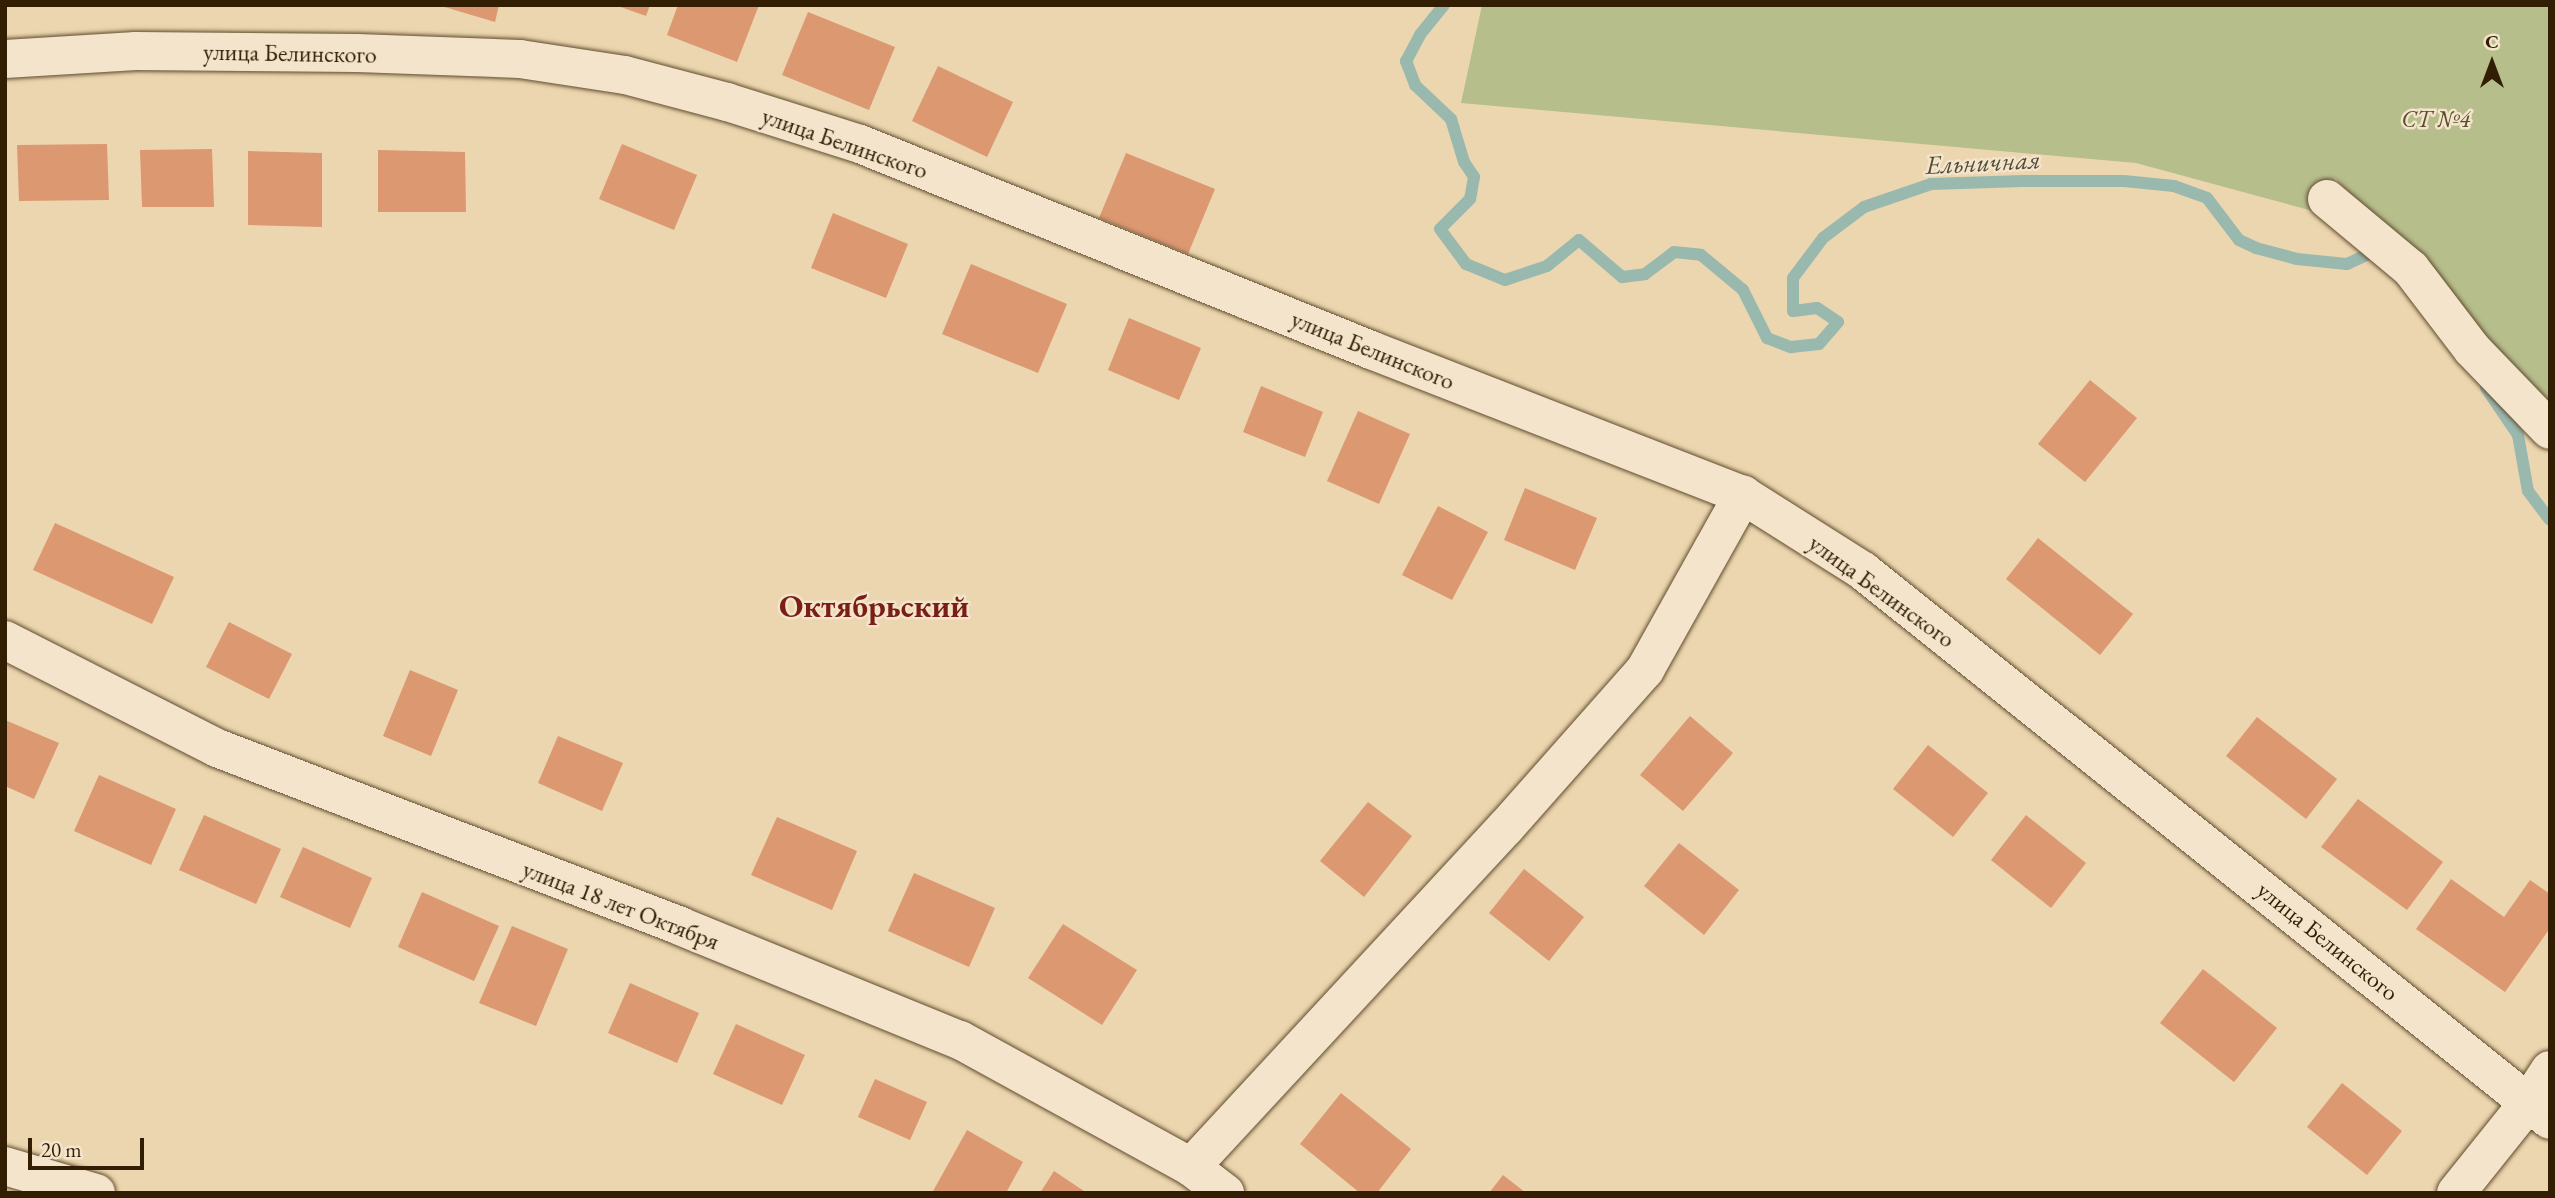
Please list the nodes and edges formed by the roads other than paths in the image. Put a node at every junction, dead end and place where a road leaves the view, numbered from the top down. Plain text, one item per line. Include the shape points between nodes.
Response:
1 (5, 59) edge
2 (2327, 199) dead end
3 (2550, 430) edge
4 (1743, 495) junction
5 (5, 640) edge
6 (2550, 1070) edge
7 (2540, 1111) edge
8 (5, 1166) edge
9 (1191, 1167) junction
10 (96, 1193) edge
11 (1225, 1193) edge
12 (2456, 1193) edge

1 - 4 street, улица Белинского via 135,51 357,53 520,59 625,75 860,144
2 - 3 street via 2412,269 2472,349
4 - 7 street, улица Белинского via 1863,571
4 - 9 street via 1645,670
5 - 9 street, улица 18 лет Октября via 217,748 680,926 960,1040
6 - 7 street
7 - 12 street
8 - 10 street
9 - 11 street, улица 18 лет Октября

